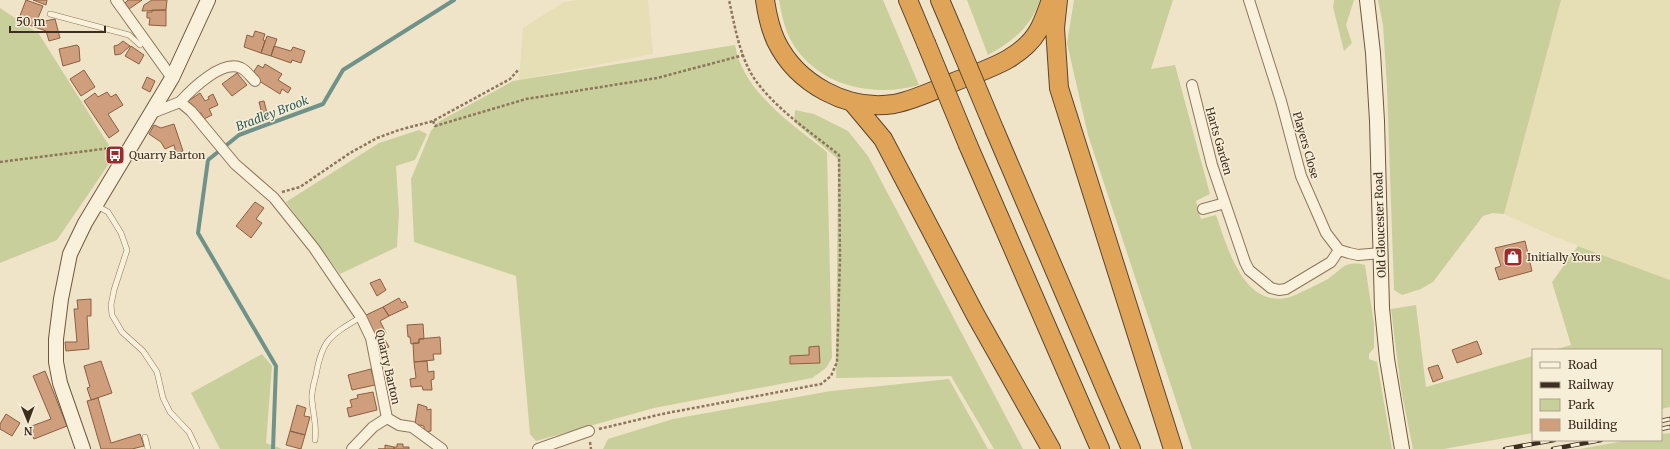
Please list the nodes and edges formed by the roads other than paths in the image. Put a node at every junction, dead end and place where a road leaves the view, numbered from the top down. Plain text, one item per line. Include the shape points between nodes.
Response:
1 (116, 0) edge
2 (208, 0) edge
3 (765, 0) edge
4 (908, 0) edge
5 (940, 0) edge
6 (1051, 0) edge
7 (1058, 0) edge
8 (1249, 0) edge
9 (1367, 0) edge
10 (50, 14) dead end
11 (133, 32) junction
12 (140, 45) dead end
13 (172, 78) junction
14 (255, 81) dead end
15 (1192, 85) dead end
16 (180, 102) junction
17 (852, 102) junction
18 (152, 113) junction
19 (1225, 203) junction
20 (96, 206) junction
21 (1203, 210) dead end
22 (1340, 250) junction
23 (1381, 253) junction
24 (361, 317) junction
25 (1154, 385) junction
26 (387, 418) junction
27 (589, 431) road end
28 (145, 437) dead end
29 (315, 440) dead end
30 (83, 449) edge
31 (148, 449) edge
32 (197, 449) edge
33 (352, 449) edge
34 (442, 449) edge
35 (538, 449) edge
36 (1051, 449) edge
37 (1100, 449) edge
38 (1131, 449) edge
39 (1173, 449) edge
40 (1177, 449) edge
41 (1402, 449) edge

1 - 11 street
2 - 13 main road
3 - 17 highway via 776,41 797,70 819,88
4 - 37 highway, bridge
5 - 38 highway, bridge
6 - 17 highway via 1043,23 1034,37 1022,49 998,64 917,98 869,105
7 - 25 highway via 1055,28 1058,88
8 - 22 street, Players Close via 1281,101 1301,176 1326,233
9 - 23 main road, Old Gloucester Road via 1373,53
10 - 11 lane
11 - 12 lane
11 - 13 street
13 - 18 main road
14 - 16 street via 241,68 230,67 215,73 192,89
15 - 19 street, Harts Garden via 1212,165
16 - 18 street
16 - 24 street, Quarry Barton via 191,111 235,164 268,194 314,248
17 - 36 highway via 883,139 975,314
18 - 20 main road
19 - 21 street
19 - 22 street, Harts Garden via 1245,262 1250,270 1271,288 1279,290 1295,285 1331,262
20 - 30 main road via 70,254 56,339 56,362 60,384
20 - 32 lane via 108,212 121,233 127,250 114,290 112,314 122,332 143,351 157,372 163,398 170,412 189,432
22 - 23 street via 1358,255
23 - 41 main road, Old Gloucester Road via 1382,308 1387,359
24 - 26 street, Quarry Barton via 371,338
24 - 29 lane via 327,341 319,355 312,397 317,430
25 - 39 highway
25 - 40 highway
26 - 33 street, Quarry Barton via 373,427
26 - 34 street, Quarry Barton via 399,425 412,427
27 - 35 street
28 - 31 lane

